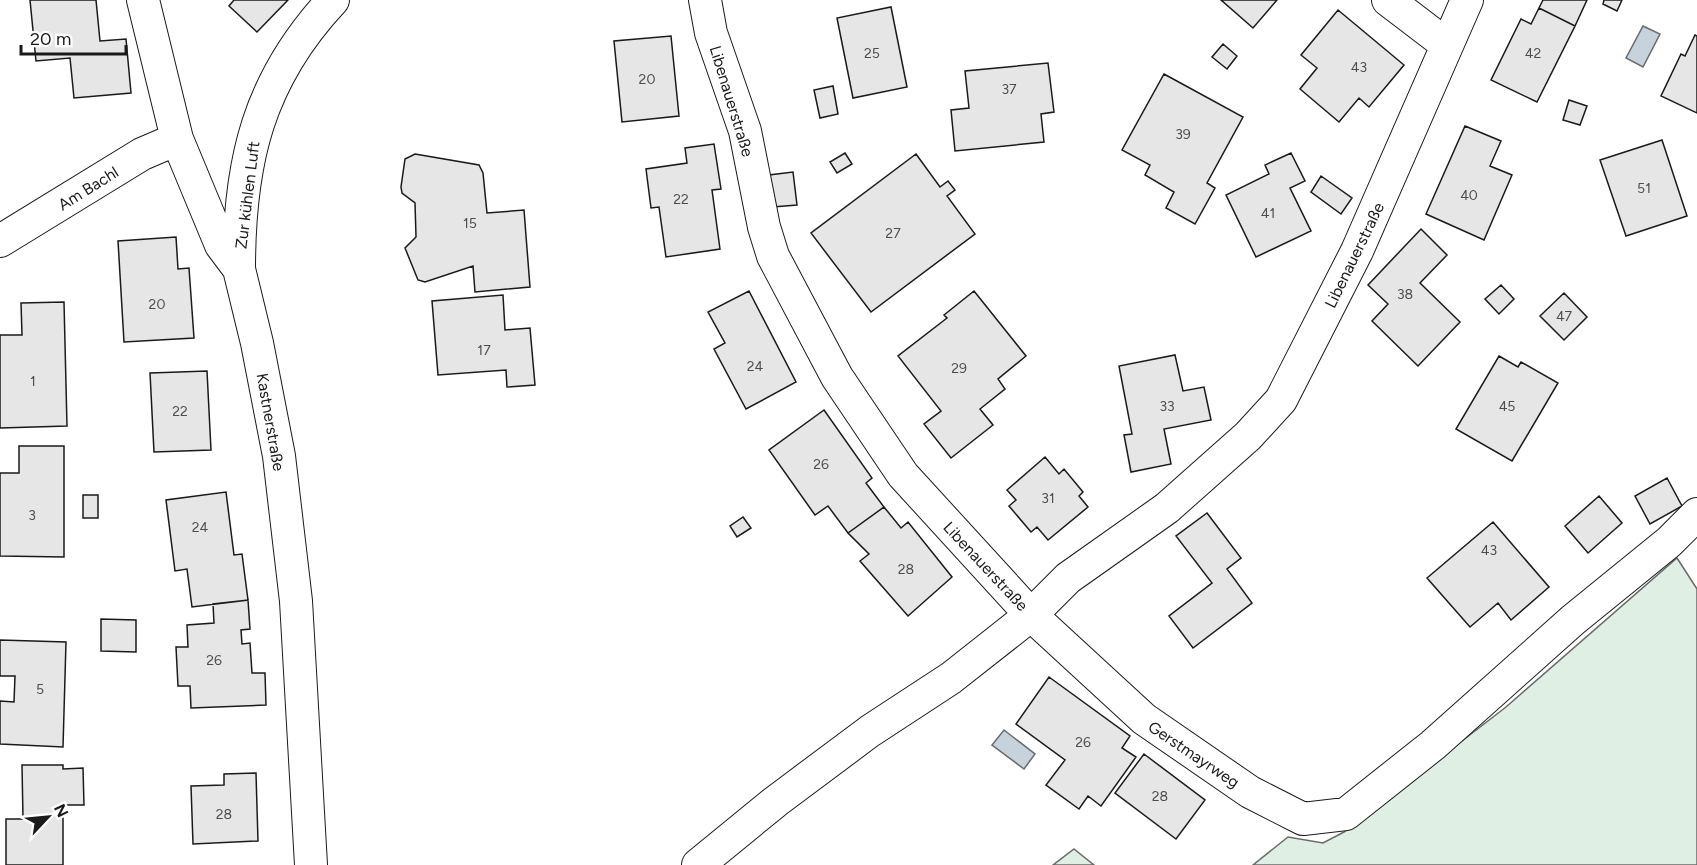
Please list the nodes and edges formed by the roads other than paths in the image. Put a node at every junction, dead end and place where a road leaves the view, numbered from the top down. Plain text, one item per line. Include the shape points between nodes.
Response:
1 (143, 0) edge
2 (333, 0) edge
3 (705, 0) edge
4 (1388, 0) edge
5 (1467, 0) edge
6 (1447, 45) junction
7 (177, 139) junction
8 (0, 241) edge
9 (239, 269) junction
10 (1697, 514) edge
11 (1031, 615) junction
12 (311, 865) edge
13 (698, 865) edge

1 - 7 street, Kastnerstraße
2 - 9 street, Zur kühlen Luft via 294,47 271,87 256,126 239,236
3 - 11 street, Libenauerstraße via 711,33 745,131 773,256 837,377 903,475
4 - 6 street
5 - 6 street, Libenauerstraße
6 - 11 street, Libenauerstraße via 1357,251 1281,400 1200,480 1068,578
7 - 8 street, Am Bachl via 142,154
7 - 9 street, Kastnerstraße via 221,245
9 - 12 street, Kastnerstraße via 279,456 293,579
10 - 11 street, Gerstmayrweg via 1433,745 1346,814 1303,819 1250,792 1144,720
11 - 13 street via 951,678 870,731

